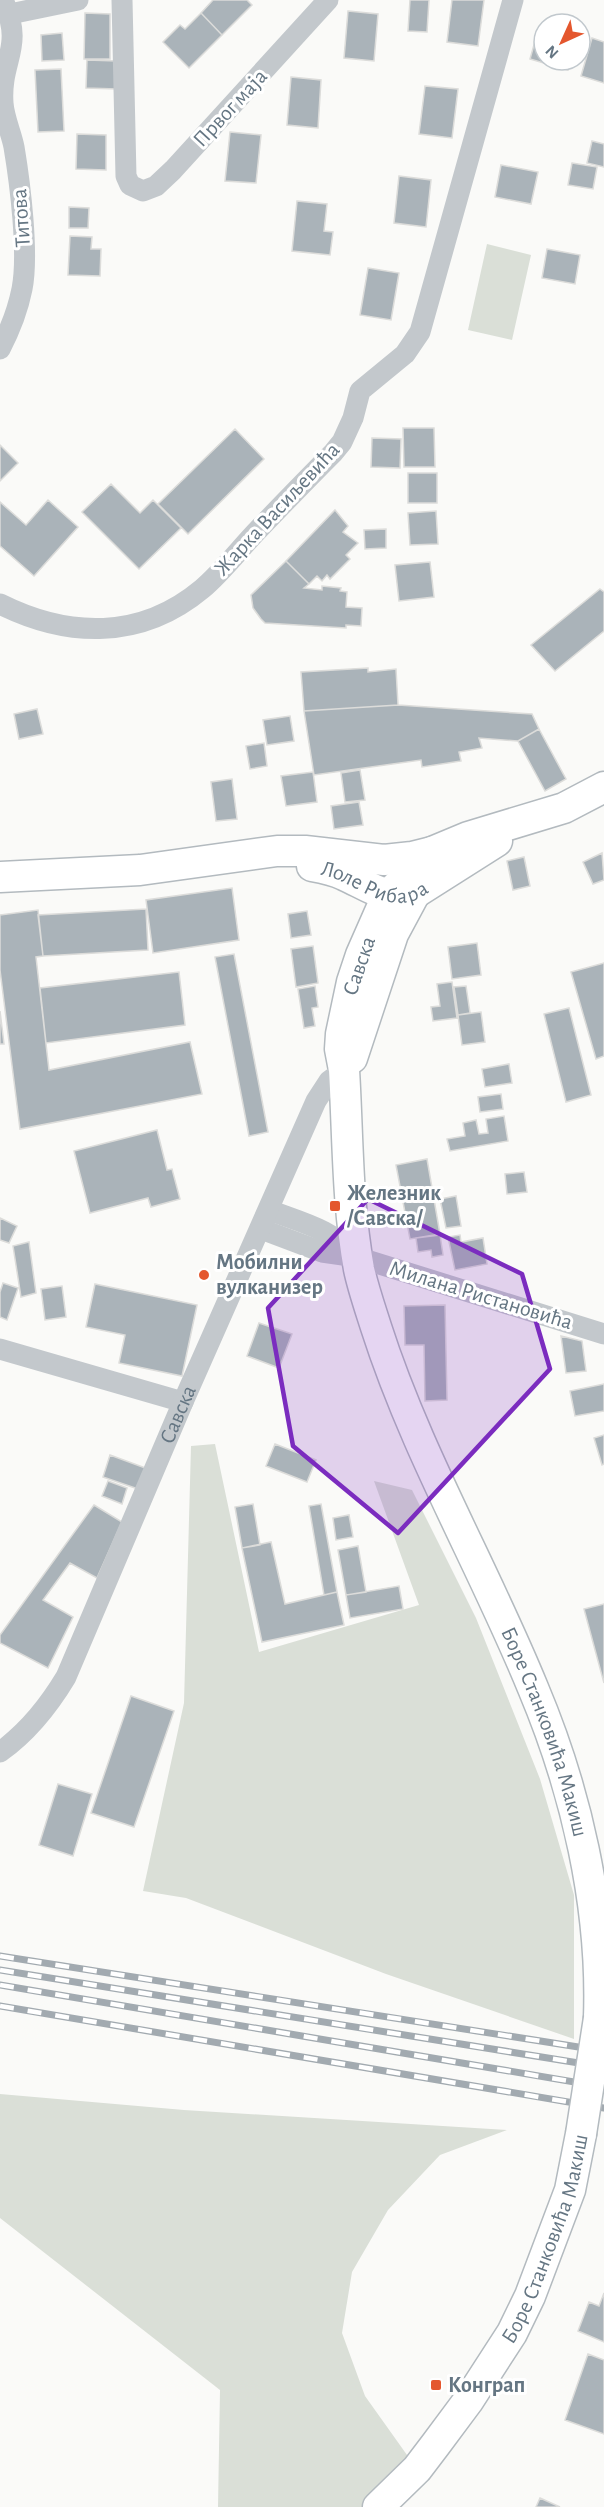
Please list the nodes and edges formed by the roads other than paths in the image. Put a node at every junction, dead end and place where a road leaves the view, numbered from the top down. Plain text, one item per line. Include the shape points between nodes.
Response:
1 (78, 0) edge
2 (122, 0) edge
3 (328, 0) edge
4 (513, 0) edge
5 (7, 7) edge
6 (0, 349) edge
7 (0, 604) edge
8 (604, 787) edge
9 (532, 819) junction
10 (0, 877) edge
11 (400, 880) junction
12 (344, 1070) junction
13 (265, 1220) junction
14 (357, 1257) junction
15 (604, 1335) edge
16 (0, 1349) edge
17 (183, 1402) junction
18 (0, 1752) edge
19 (378, 2507) edge

1 - 5 street, Титова
2 - 3 street, Првог маја via 126,176 130,185 140,190 160,183
4 - 7 street, Жарка Васиљевића via 420,332 405,354 360,391 353,418 337,448 206,585 154,617 111,629 80,629 51,625
5 - 6 street, Титова via 13,45 3,105 18,172 24,278 14,318
8 - 9 main road, Лоле Рибара
9 - 11 main road, Лоле Рибара
9 - 11 main road, Лоле Рибара via 432,852
10 - 11 main road, Лоле Рибара via 140,870 276,851 305,851
11 - 12 main road, Савска via 393,934 370,996 356,1053
12 - 13 street, Савска via 329,1081 316,1101
12 - 14 main road, Боре Станковића Макиш
13 - 14 street, Милана Ристановића via 331,1233
13 - 17 street, Савска
14 - 15 street, Милана Ристановића
14 - 19 main road, Боре Станковића Макиш, bridge via 376,1327 411,1421 533,1688 563,1772 589,1875 599,1966 599,2018 570,2190 534,2286 512,2333 468,2401 417,2469
16 - 17 street
17 - 18 street, Савска via 66,1677 21,1736

